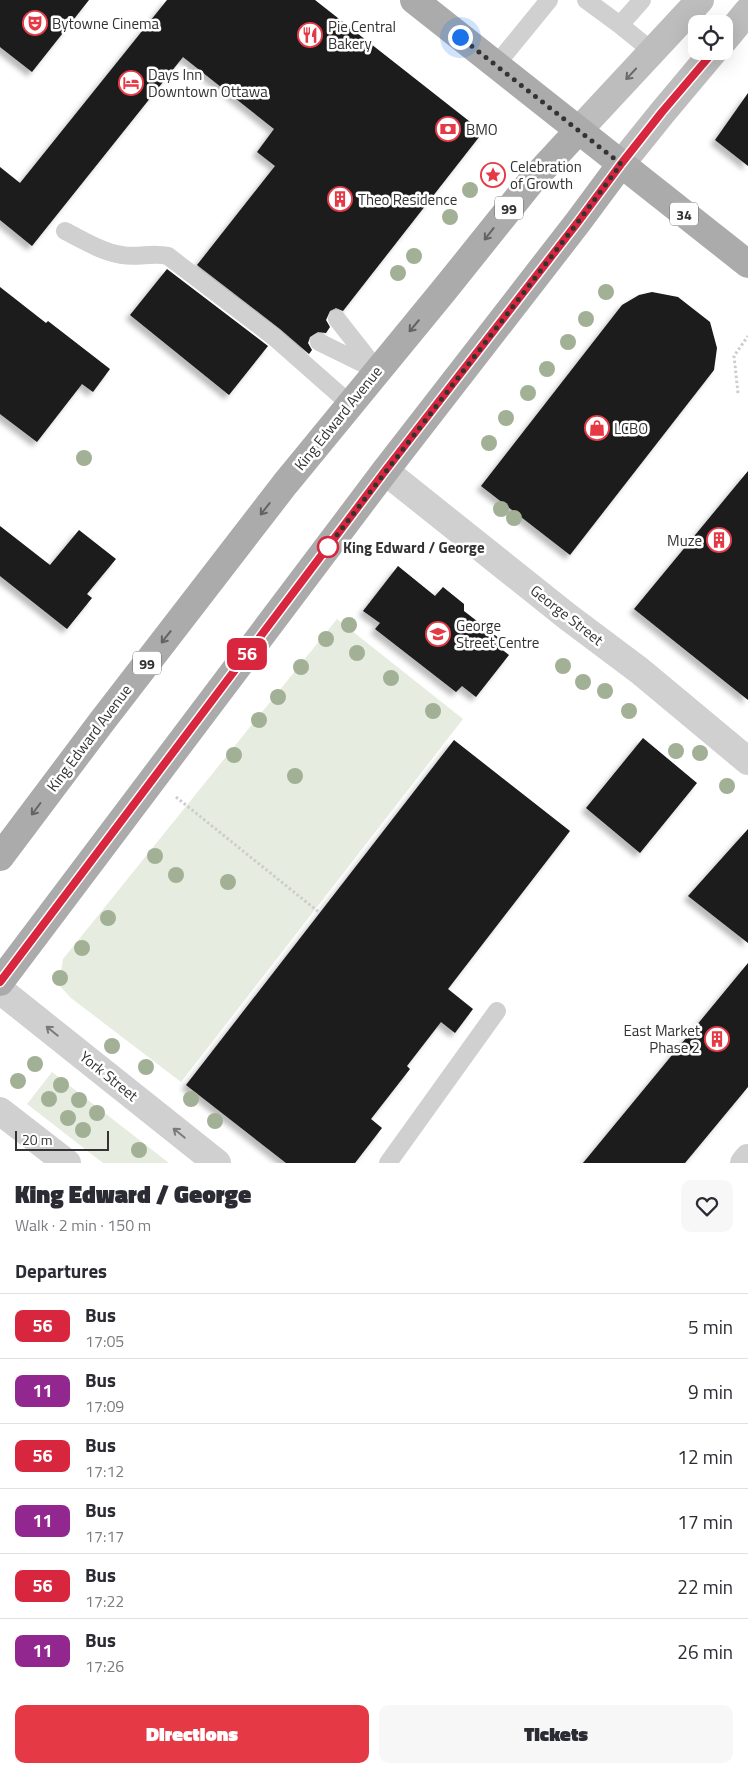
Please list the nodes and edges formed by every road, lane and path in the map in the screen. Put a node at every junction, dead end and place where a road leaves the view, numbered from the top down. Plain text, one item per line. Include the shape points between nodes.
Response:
1 (414, 0) edge
2 (549, 0) edge
3 (588, 0) edge
4 (642, 0) edge
5 (700, 0) edge
6 (748, 11) edge
7 (620, 25) junction
8 (733, 29) edge
9 (652, 51) junction
10 (706, 60) edge
11 (496, 65) junction
12 (578, 131) junction
13 (621, 164) junction
14 (65, 231) dead end
15 (748, 264) edge
16 (337, 319) dead end
17 (748, 336) edge
18 (319, 342) dead end
19 (377, 370) junction
20 (738, 393) dead end
21 (350, 404) junction
22 (385, 471) junction
23 (748, 761) edge
24 (152, 780) junction
25 (0, 857) edge
26 (320, 913) dead end
27 (0, 982) edge
28 (0, 990) edge
29 (498, 1011) dead end
30 (0, 1111) edge
31 (748, 1158) edge
32 (67, 1163) edge
33 (217, 1163) edge
34 (388, 1163) edge
35 (744, 1163) edge

1 - 11 main road, 34
2 - 11 lane
3 - 7 lane
4 - 7 lane
5 - 9 main road, King Edward Avenue / 99
6 - 8 main road
7 - 9 lane
9 -> 12 main road, King Edward Avenue / 99
10 - 13 main road
11 - 12 main road, 34
12 - 13 main road, 34
12 -> 19 main road, King Edward Avenue / 99 via 530,183
13 - 15 main road, 34
13 - 22 main road
14 - 21 lane via 111,253 125,256 160,253 168,256 274,337
16 - 19 lane
17 - 20 path via 734,356
18 - 19 lane
19 - 21 main road, King Edward Avenue
21 -> 25 main road, King Edward Avenue / 99
22 - 23 street, George Street via 640,671
22 - 24 main road
24 - 26 path
24 - 27 main road
33 -> 28 street, York Street
29 - 34 lane
30 - 32 street
31 - 35 street

